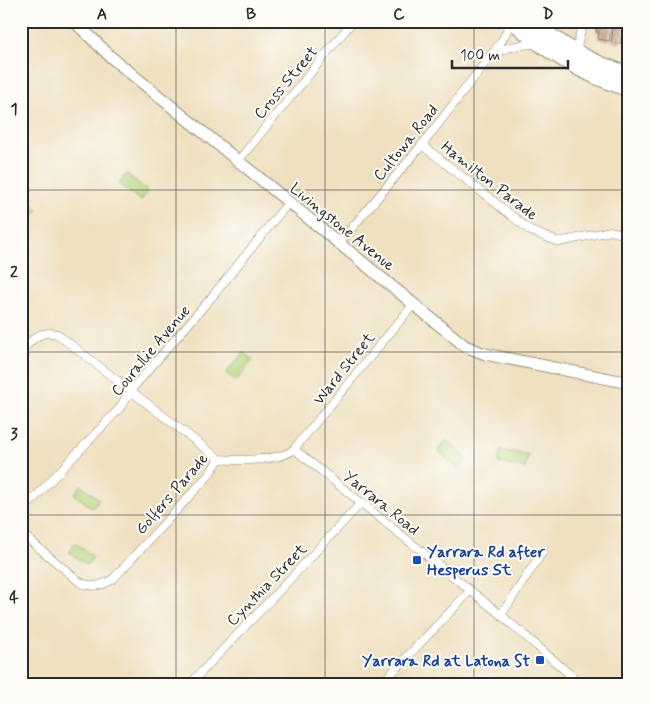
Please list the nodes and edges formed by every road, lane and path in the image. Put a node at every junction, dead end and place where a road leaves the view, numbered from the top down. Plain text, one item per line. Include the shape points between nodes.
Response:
1 (74, 21) edge
2 (353, 21) edge
3 (512, 21) edge
4 (533, 21) edge
5 (583, 21) edge
6 (540, 44) junction
7 (576, 52) junction
8 (489, 58) junction
9 (629, 74) edge
10 (629, 89) edge
11 (422, 145) junction
12 (238, 161) junction
13 (288, 203) junction
14 (629, 236) edge
15 (340, 242) junction
16 (413, 305) junction
17 (21, 351) edge
18 (629, 383) edge
19 (131, 390) junction
20 (294, 449) junction
21 (219, 459) junction
22 (361, 503) junction
23 (23, 510) edge
24 (21, 533) edge
25 (544, 551) dead end
26 (470, 591) junction
27 (501, 616) junction
28 (577, 683) edge
29 (190, 684) edge
30 (381, 684) edge

1 - 12 street, Livingstone Avenue via 112,58
2 - 12 street, Cross Street
3 - 6 highway
3 - 8 street, Cultowa Road via 502,42
4 - 7 highway
5 - 7 street
6 - 8 street, Cultowa Road via 521,44
6 - 10 highway via 584,72
7 - 9 highway
8 - 11 street, Cultowa Road
11 - 14 street, Hamilton Parade via 531,230 559,242 611,231
11 - 15 street, Cultowa Road
12 - 13 street, Livingstone Avenue
13 - 15 street, Livingstone Avenue
13 - 19 street, Courallie Avenue
15 - 16 street, Livingstone Avenue
16 - 18 street, Livingstone Avenue via 475,351
16 - 20 street, Ward Street
17 - 19 street, Golfers Parade via 37,336 47,332 57,334
19 - 21 street, Golfers Parade
19 - 23 street, Courallie Avenue via 119,409
20 - 21 street via 281,456
20 - 22 street, Yarrara Road
21 - 24 street, Golfers Parade via 201,484 113,579 102,586 81,583
22 - 26 street, Yarrara Road
22 - 29 street, Cynthia Street
25 - 27 street
26 - 27 street, Yarrara Road
26 - 30 street
27 - 28 street, Yarrara Road

